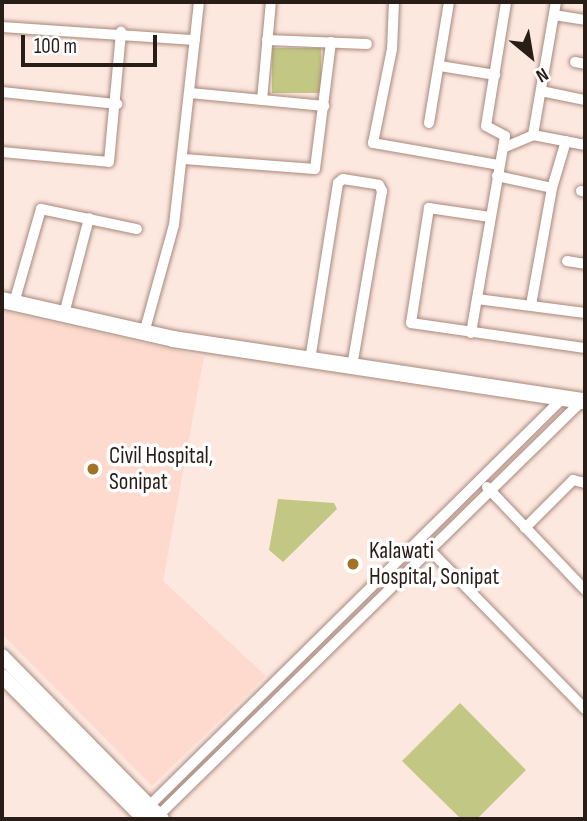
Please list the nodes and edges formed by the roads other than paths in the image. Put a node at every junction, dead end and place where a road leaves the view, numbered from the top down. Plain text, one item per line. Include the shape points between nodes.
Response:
1 (199, 2) edge
2 (271, 2) edge
3 (394, 2) edge
4 (449, 2) edge
5 (506, 2) edge
6 (556, 2) edge
7 (554, 15) junction
8 (585, 20) edge
9 (2, 27) edge
10 (121, 32) junction
11 (195, 40) junction
12 (268, 40) junction
13 (331, 42) junction
14 (367, 44) dead end
15 (440, 66) junction
16 (495, 75) junction
17 (541, 91) junction
18 (2, 92) edge
19 (190, 93) junction
20 (261, 100) junction
21 (585, 100) edge
22 (117, 104) junction
23 (324, 106) junction
24 (429, 123) dead end
25 (533, 135) junction
26 (566, 141) junction
27 (585, 145) edge
28 (503, 148) junction
29 (2, 152) edge
30 (184, 159) junction
31 (498, 170) junction
32 (552, 188) junction
33 (490, 217) junction
34 (89, 218) junction
35 (137, 229) dead end
36 (567, 261) dead end
37 (585, 264) edge
38 (477, 299) junction
39 (8, 302) edge
40 (531, 306) junction
41 (585, 313) edge
42 (64, 314) junction
43 (144, 333) junction
44 (471, 333) junction
45 (585, 348) edge
46 (310, 360) junction
47 (352, 366) junction
48 (563, 398) junction
49 (583, 401) edge
50 (481, 478) junction
51 (585, 482) edge
52 (490, 491) junction
53 (525, 528) junction
54 (419, 539) junction
55 (430, 550) junction
56 (585, 590) edge
57 (2, 656) edge
58 (2, 676) edge
59 (585, 709) edge
60 (149, 816) edge

1 - 11 street
2 - 12 street
3 - 31 street via 392,49 373,143
4 - 15 street
5 - 16 street
6 - 7 street
7 - 8 street
7 - 17 street
9 - 10 street
10 - 11 street
10 - 22 street
11 - 19 street
12 - 13 street
12 - 20 street
13 - 14 street
13 - 23 street
15 - 16 street
15 - 24 street
16 - 28 street via 486,126 504,134
17 - 21 street
17 - 25 street
18 - 22 street
19 - 20 street
19 - 30 street
20 - 23 street
22 - 29 street via 109,162
23 - 30 street via 317,164 309,172
25 - 26 street
25 - 28 street
26 - 27 street
26 - 32 street
28 - 31 street
30 - 43 street via 174,225
31 - 32 street
31 - 33 street
32 - 40 street
33 - 38 street
33 - 44 street via 434,206 427,212 411,323
34 - 35 street
34 - 39 street via 45,208 38,212
34 - 42 street
36 - 37 street
38 - 40 street
38 - 44 street
39 - 42 highway
40 - 41 street
42 - 43 highway
43 - 46 highway
44 - 45 street
46 - 47 highway
46 - 47 street via 338,183 343,179 379,185 382,191
47 - 48 highway
48 - 49 highway
48 - 50 street
49 - 52 street
50 - 52 street
50 - 54 street
51 - 53 street via 573,480
52 - 53 street
52 - 55 street
53 - 56 street
54 - 55 street
54 - 60 street
55 - 59 street
55 - 60 street
57 - 60 main road
58 - 60 main road

